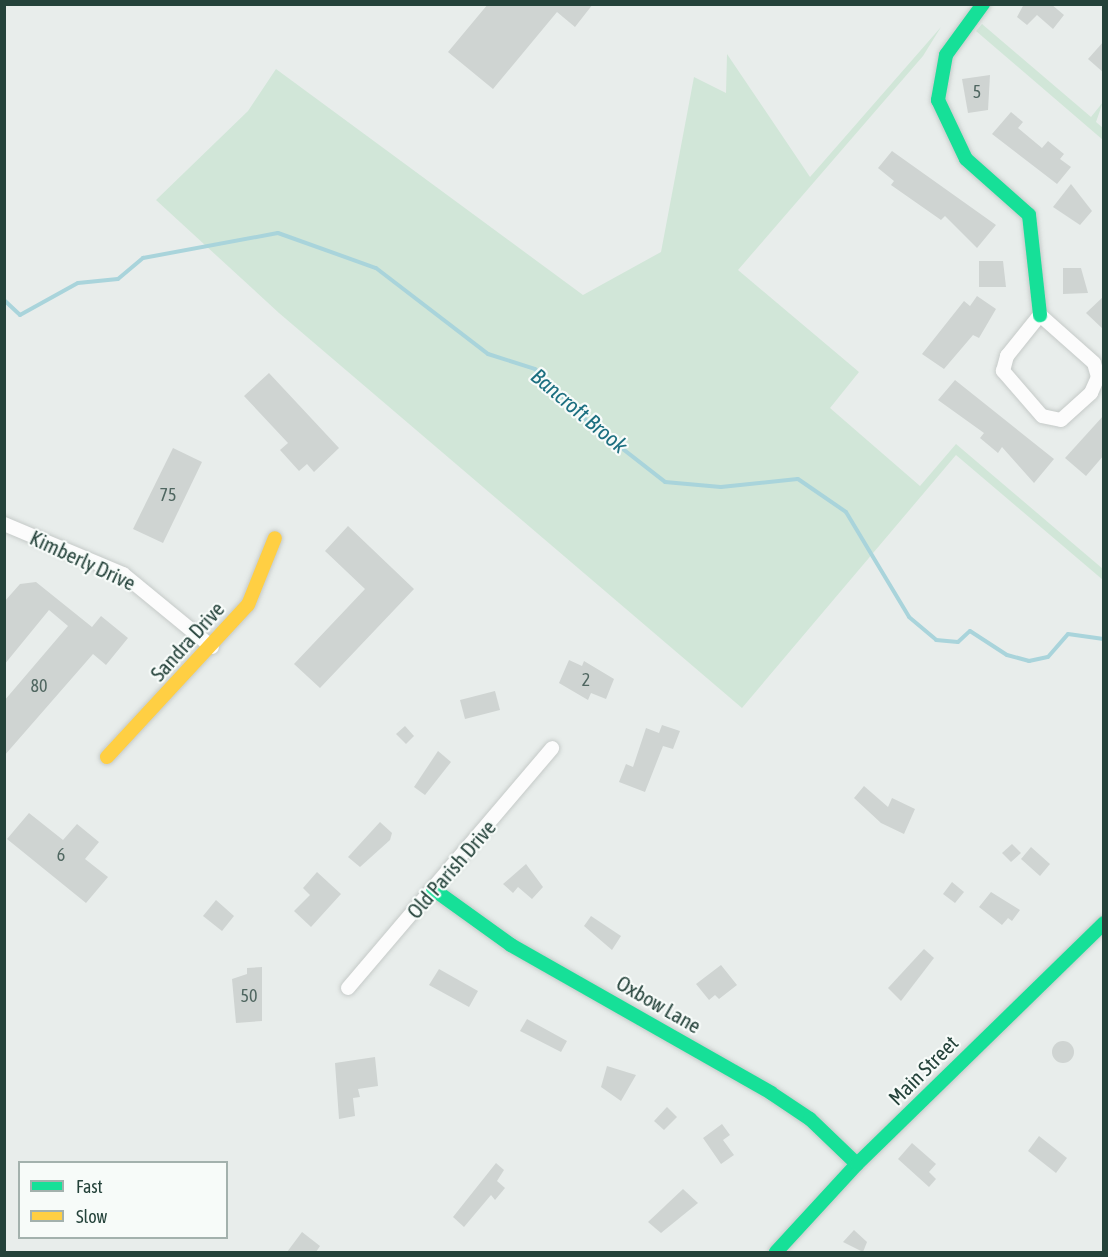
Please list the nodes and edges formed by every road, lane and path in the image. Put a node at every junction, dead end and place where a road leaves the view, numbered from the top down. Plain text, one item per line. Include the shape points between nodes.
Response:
1 (983, 4) edge
2 (1040, 315) junction
3 (4, 524) edge
4 (274, 537) dead end
5 (212, 647) junction
6 (552, 748) dead end
7 (107, 757) dead end
8 (433, 889) junction
9 (1104, 923) edge
10 (348, 988) dead end
11 (857, 1164) junction
12 (776, 1252) edge

1 - 2 street via 946,55 938,100 951,138 966,159 1029,216 1035,233
2 - 2 street via 1007,356 1003,371 1042,416 1061,420 1091,393 1098,377 1094,363
3 - 5 street, Kimberly Drive via 123,574
4 - 5 street, Sandra Drive via 249,605
5 - 7 street, Sandra Drive
6 - 8 street, Old Parish Drive
8 - 10 street, Old Parish Drive
8 - 11 street, Oxbow Lane via 511,945 771,1092 810,1119
9 - 11 street, Main Street
11 - 12 street, Main Street

